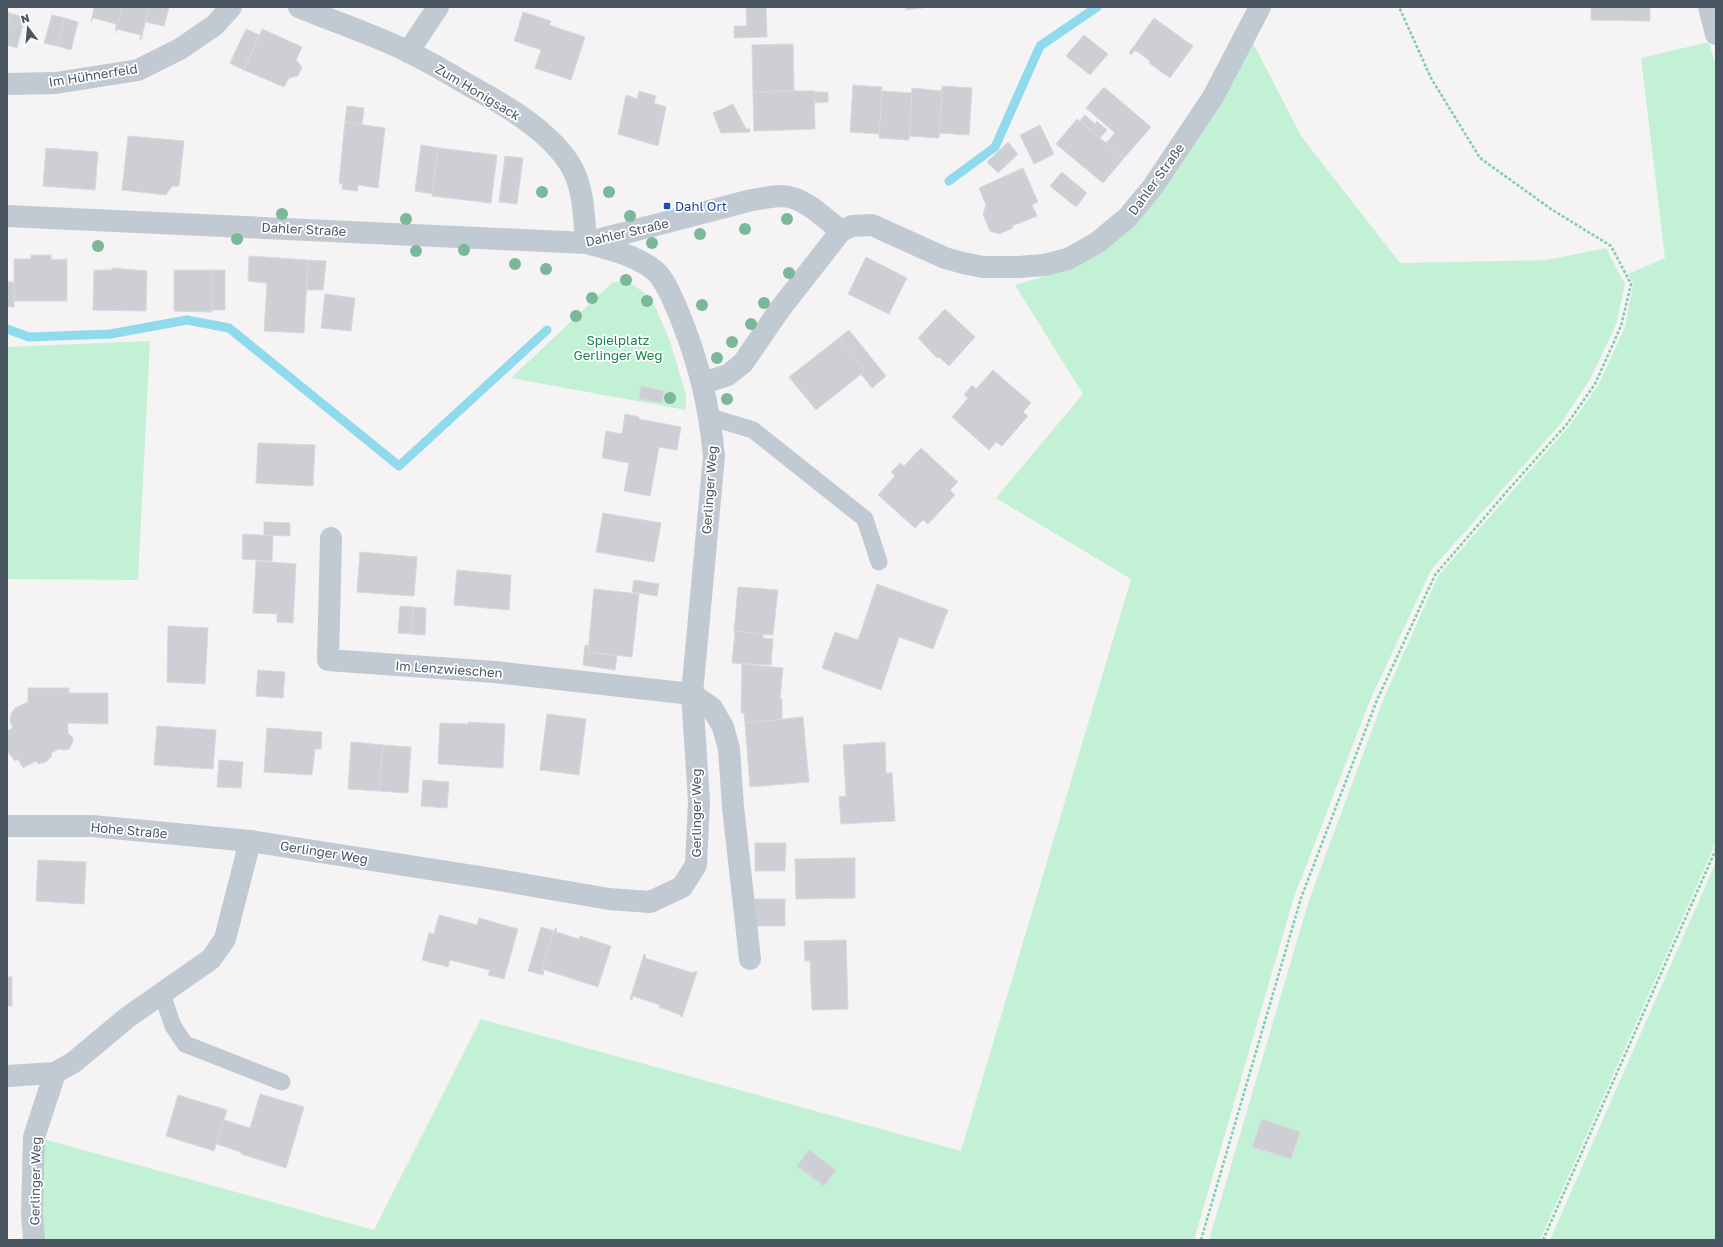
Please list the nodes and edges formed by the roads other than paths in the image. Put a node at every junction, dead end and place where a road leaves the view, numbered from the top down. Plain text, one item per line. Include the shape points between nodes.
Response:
1 (231, 7) edge
2 (299, 7) edge
3 (438, 7) edge
4 (1260, 7) edge
5 (1709, 7) edge
6 (1716, 34) edge
7 (408, 52) junction
8 (7, 84) edge
9 (7, 216) edge
10 (841, 231) junction
11 (586, 243) junction
12 (703, 383) junction
13 (710, 417) junction
14 (331, 538) dead end
15 (879, 562) dead end
16 (692, 694) junction
17 (7, 826) edge
18 (250, 841) junction
19 (750, 959) dead end
20 (162, 994) junction
21 (54, 1073) junction
22 (7, 1076) edge
23 (282, 1082) dead end
24 (34, 1240) edge

1 - 8 street, Im Hühnerfeld via 215,25 180,49 138,70 56,83
2 - 7 street, Zum Honigsack
3 - 7 street
4 - 10 street, Dahler Straße via 1213,97 1152,188 1127,218 1098,242 1068,259 1018,268 983,267 945,258 872,225 852,226
5 - 6 street
7 - 11 street, Zum Honigsack via 513,111 559,149 572,167 582,196
9 - 11 street, Dahler Straße
10 - 11 street, Dahler Straße via 803,202 784,196 748,201
10 - 12 street via 780,309 743,363 728,375
11 - 12 street, Gerlinger Weg via 630,256 654,270 661,278 681,318
12 - 13 street, Gerlinger Weg
13 - 15 lane via 753,430 865,519
13 - 16 street, Gerlinger Weg via 714,456
14 - 16 street, Im Lenzwieschen via 328,660 495,672
16 - 18 street, Gerlinger Weg via 699,801 696,865 682,887 650,902 609,900
16 - 19 street via 712,708 723,727 729,749
17 - 18 street, Hohe Straße via 92,826
18 - 20 street via 225,939 211,959
20 - 21 street via 128,1017 74,1062
20 - 23 lane via 173,1026 185,1044
21 - 22 street
21 - 24 street, Gerlinger Weg via 34,1137

